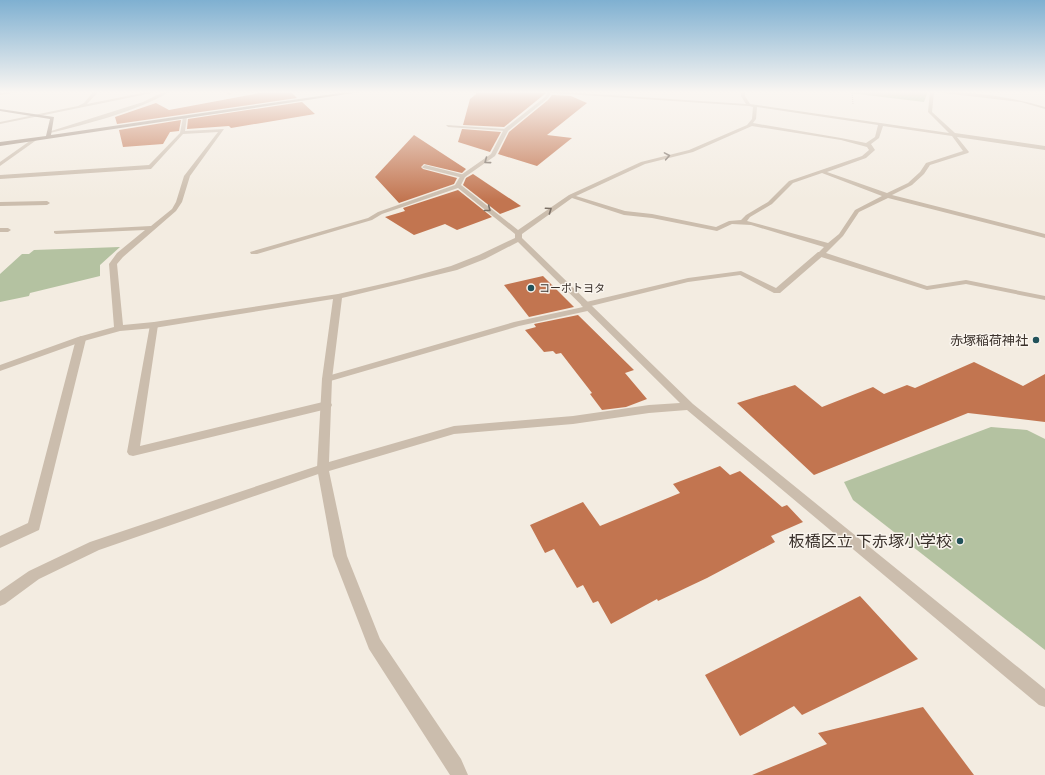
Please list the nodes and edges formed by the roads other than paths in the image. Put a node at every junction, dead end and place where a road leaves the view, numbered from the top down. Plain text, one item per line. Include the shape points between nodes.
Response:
1 (50, 127) edge
2 (70, 127) edge
3 (104, 127) edge
4 (183, 127) edge
5 (465, 127) edge
6 (509, 127) edge
7 (743, 127) edge
8 (769, 127) edge
9 (880, 127) edge
10 (904, 127) edge
11 (946, 127) edge
12 (506, 130) junction
13 (182, 133) junction
14 (49, 134) junction
15 (953, 134) junction
16 (36, 139) junction
17 (0, 144) edge
18 (870, 146) junction
19 (1045, 148) edge
20 (0, 164) edge
21 (425, 167) dead end
22 (823, 172) junction
23 (463, 176) junction
24 (0, 177) edge
25 (459, 186) junction
26 (887, 195) junction
27 (571, 196) junction
28 (47, 203) dead end
29 (0, 204) edge
30 (742, 223) junction
31 (152, 228) junction
32 (0, 230) edge
33 (8, 230) dead end
34 (56, 232) dead end
35 (518, 236) junction
36 (1045, 236) edge
37 (829, 246) junction
38 (254, 252) dead end
39 (821, 254) junction
40 (338, 296) junction
41 (1045, 298) edge
42 (587, 306) junction
43 (154, 325) junction
44 (119, 328) junction
45 (81, 339) junction
46 (0, 368) edge
47 (327, 379) junction
48 (327, 405) junction
49 (689, 406) junction
50 (323, 468) junction
51 (0, 542) edge
52 (0, 600) edge
53 (1045, 699) edge
54 (459, 775) edge

1 - 14 main road
2 - 14 street
3 - 14 main road
4 - 13 street
5 - 12 street
6 - 12 street
27 -> 7 street via 643,163 691,151
8 - 18 street
9 - 18 street via 877,138 868,144
10 - 15 street
11 - 15 street
12 -> 23 street via 493,156
13 - 24 street via 151,167
13 - 31 street via 222,130 186,176 179,202 174,210
14 - 16 main road
15 - 19 street
15 - 26 street via 966,152 928,164 910,184
16 - 17 main road
16 - 20 street
18 - 22 street via 872,150 864,157
21 - 23 street
22 - 26 street
22 - 30 street via 791,182 770,203 748,216
23 - 25 street
25 -> 35 street
25 - 38 street via 380,213 370,219
26 - 36 street
26 - 37 street via 857,211 841,235
27 - 30 street via 624,213 717,229 731,222
35 -> 27 street
28 - 29 street
30 - 37 street via 751,223
31 - 34 street
31 - 44 street via 113,264
32 - 33 street
35 - 40 street via 482,257 454,268
35 - 42 street
37 - 39 street
39 - 41 street via 927,288 966,282
39 - 42 street via 777,291 741,273 688,280
40 - 43 street
40 - 47 street
42 - 47 street
42 - 49 street
43 - 44 street
43 - 48 street via 133,452
44 - 45 street
45 - 46 street
45 - 51 street via 34,526
47 - 48 street
48 - 50 street
49 - 50 street via 573,420 454,430
49 - 53 street
50 - 52 street via 95,546 34,575
50 - 54 street via 340,556 374,644 455,764

